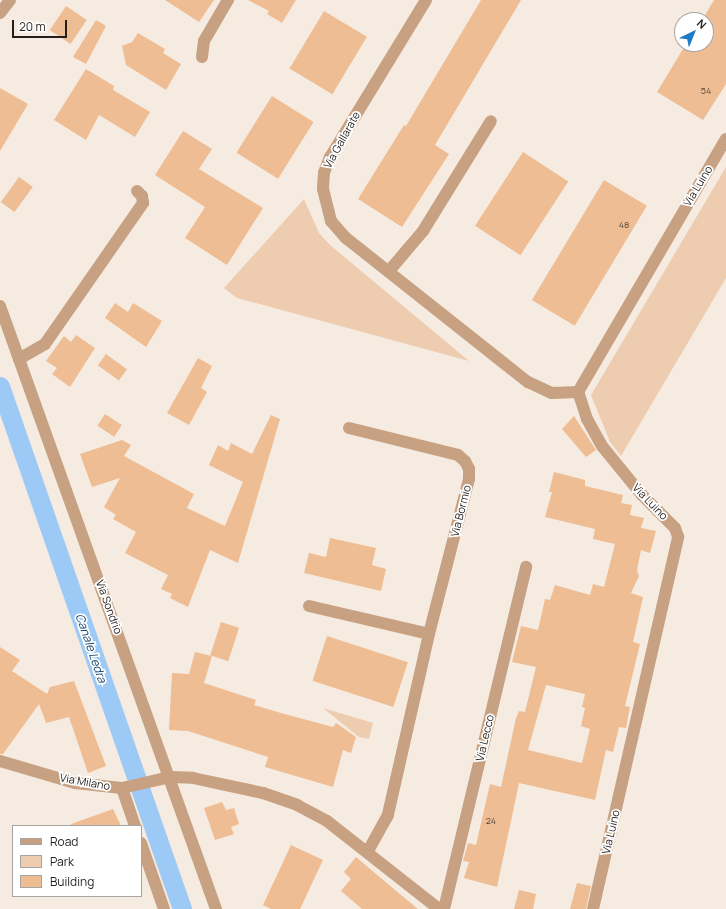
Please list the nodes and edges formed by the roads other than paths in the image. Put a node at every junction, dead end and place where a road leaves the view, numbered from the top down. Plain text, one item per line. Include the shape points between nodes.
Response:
1 (10, 0) edge
2 (228, 0) edge
3 (426, 0) edge
4 (0, 13) edge
5 (202, 57) dead end
6 (491, 121) dead end
7 (726, 139) edge
8 (137, 191) dead end
9 (388, 271) junction
10 (0, 306) edge
11 (19, 359) junction
12 (578, 392) junction
13 (349, 428) dead end
14 (526, 567) dead end
15 (309, 606) dead end
16 (429, 634) junction
17 (0, 761) edge
18 (165, 778) junction
19 (125, 788) junction
20 (135, 825) edge
21 (142, 846) edge
22 (368, 852) junction
23 (164, 909) edge
24 (216, 909) edge
25 (439, 909) edge
26 (444, 909) edge
27 (593, 909) edge

1 - 4 street
2 - 5 street via 204,41
3 - 9 street, Via Gallarate via 334,151 324,173 325,205 331,221 346,238
6 - 9 street via 423,231
7 - 12 street, Via Luino
8 - 11 street via 142,196 143,203 45,344
9 - 12 street, Via Gallarate via 528,382 552,393
10 - 11 street, Via Sondrio
11 - 18 street, Via Sondrio
12 - 27 street, Via Luino via 587,419 602,446 642,495 675,528 678,537
13 - 16 street, Via Bormio via 458,455 469,469 469,479
14 - 26 street, Via Lecco
15 - 16 street
16 - 22 street, Via Bormio via 388,815
17 - 19 street, Via Milano via 75,782
18 - 19 street, Via Milano
18 - 22 street via 231,785 297,805 327,821
18 - 24 street, Via Sondrio
19 - 20 street
21 - 23 street
22 - 25 street

